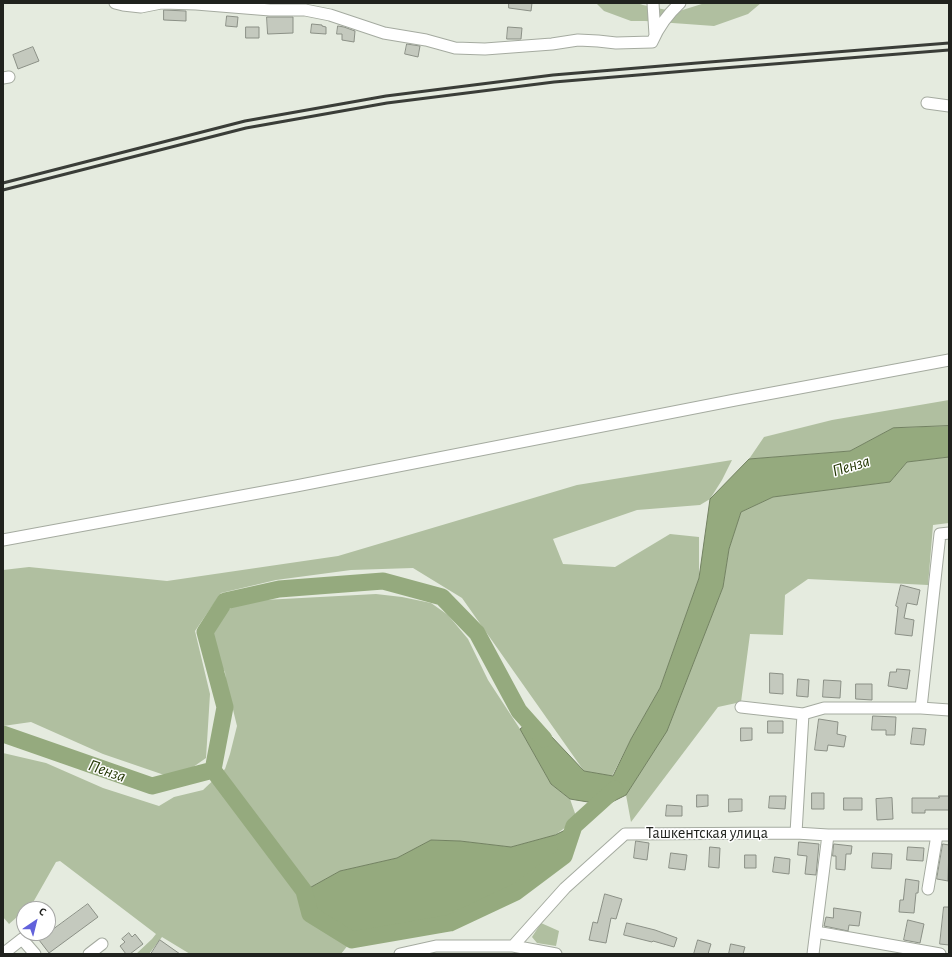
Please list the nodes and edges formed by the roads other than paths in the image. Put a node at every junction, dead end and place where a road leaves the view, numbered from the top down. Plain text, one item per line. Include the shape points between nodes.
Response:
1 (115, 3) edge
2 (162, 3) edge
3 (653, 3) edge
4 (680, 3) edge
5 (306, 7) edge
6 (655, 35) junction
7 (926, 103) dead end
8 (949, 106) edge
9 (949, 360) edge
10 (944, 534) edge
11 (3, 540) edge
12 (740, 707) dead end
13 (921, 708) junction
14 (949, 710) edge
15 (803, 714) junction
16 (796, 833) junction
17 (828, 834) junction
18 (937, 835) junction
19 (949, 835) edge
20 (928, 889) dead end
21 (816, 932) junction
22 (102, 944) dead end
23 (513, 946) junction
24 (3, 954) edge
25 (35, 954) edge
26 (89, 954) edge
27 (400, 954) edge
28 (556, 954) edge
29 (813, 954) edge
30 (940, 954) edge

1 - 2 street via 141,7
2 - 5 street via 270,10
3 - 6 street
4 - 6 street via 671,11
5 - 6 street via 384,33 455,48 484,49 578,40 652,42
7 - 8 street
9 - 11 street
10 - 13 street
12 - 15 street
13 - 14 street
13 - 15 street via 824,708
15 - 16 street
16 - 17 street, Ташкентская улица
16 - 23 street, Ташкентская улица via 625,834 565,888
17 - 18 street, Ташкентская улица
17 - 21 street
18 - 19 street, Ташкентская улица
18 - 20 street
21 - 29 street
21 - 30 street
22 - 26 street
23 - 27 street via 436,946
23 - 28 street
24 - 25 street via 22,939

